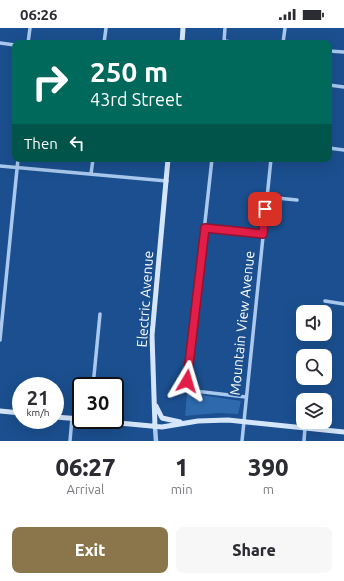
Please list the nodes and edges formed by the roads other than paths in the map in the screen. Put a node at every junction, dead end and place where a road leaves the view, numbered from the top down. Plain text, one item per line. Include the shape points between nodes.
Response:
1 (30, 28) edge
2 (106, 28) edge
3 (183, 28) edge
4 (225, 28) edge
5 (284, 28) edge
6 (28, 40) edge
7 (104, 40) edge
8 (182, 40) edge
9 (224, 40) edge
10 (283, 40) edge
11 (0, 43) edge
12 (12, 44) edge
13 (332, 51) edge
14 (344, 52) edge
15 (332, 85) edge
16 (344, 87) edge
17 (332, 148) edge
18 (344, 150) edge
19 (18, 162) edge
20 (93, 162) edge
21 (168, 162) edge
22 (212, 162) edge
23 (271, 162) edge
24 (0, 166) edge
25 (17, 167) junction
26 (92, 174) junction
27 (166, 181) junction
28 (267, 197) junction
29 (297, 200) dead end
30 (205, 228) junction
31 (263, 234) junction
32 (325, 301) dead end
33 (344, 304) edge
34 (100, 314) dead end
35 (0, 340) edge
36 (94, 377) edge
37 (246, 396) junction
38 (154, 402) junction
39 (0, 411) edge
40 (12, 412) edge
41 (64, 418) edge
42 (72, 418) joint
43 (243, 421) junction
44 (184, 423) junction
45 (124, 424) edge
46 (155, 427) junction
47 (296, 427) edge
48 (305, 429) edge
49 (315, 429) edge
50 (344, 432) edge
51 (70, 441) edge
52 (156, 441) edge
53 (242, 441) edge
54 (304, 441) edge

1 - 6 street
2 - 7 street
3 - 8 main road
4 - 9 street
5 - 10 street
11 - 12 street
13 - 14 street
15 - 16 street
17 - 18 street
19 - 25 street
20 - 26 street
21 - 27 main road, Electric Avenue
22 - 30 street
23 - 28 street, Mountain View Avenue
24 - 25 street
25 - 26 street
25 - 35 street
26 - 27 street
27 - 38 main road, Electric Avenue via 152,334
28 - 29 street
28 - 31 street, Mountain View Avenue
30 - 31 street
30 - 37 street via 187,381 189,388 195,391
31 - 37 street, Mountain View Avenue
32 - 33 street
34 - 36 street
37 - 43 street, Mountain View Avenue
38 - 44 main road via 162,418
38 - 46 main road, Electric Avenue
39 - 40 main road
41 - 42 main road
42 - 51 street
43 - 44 main road via 213,420
43 - 47 main road
43 - 53 street, Mountain View Avenue
44 - 46 main road
45 - 46 main road
46 - 52 street, Electric Avenue
48 - 54 street
49 - 50 main road

